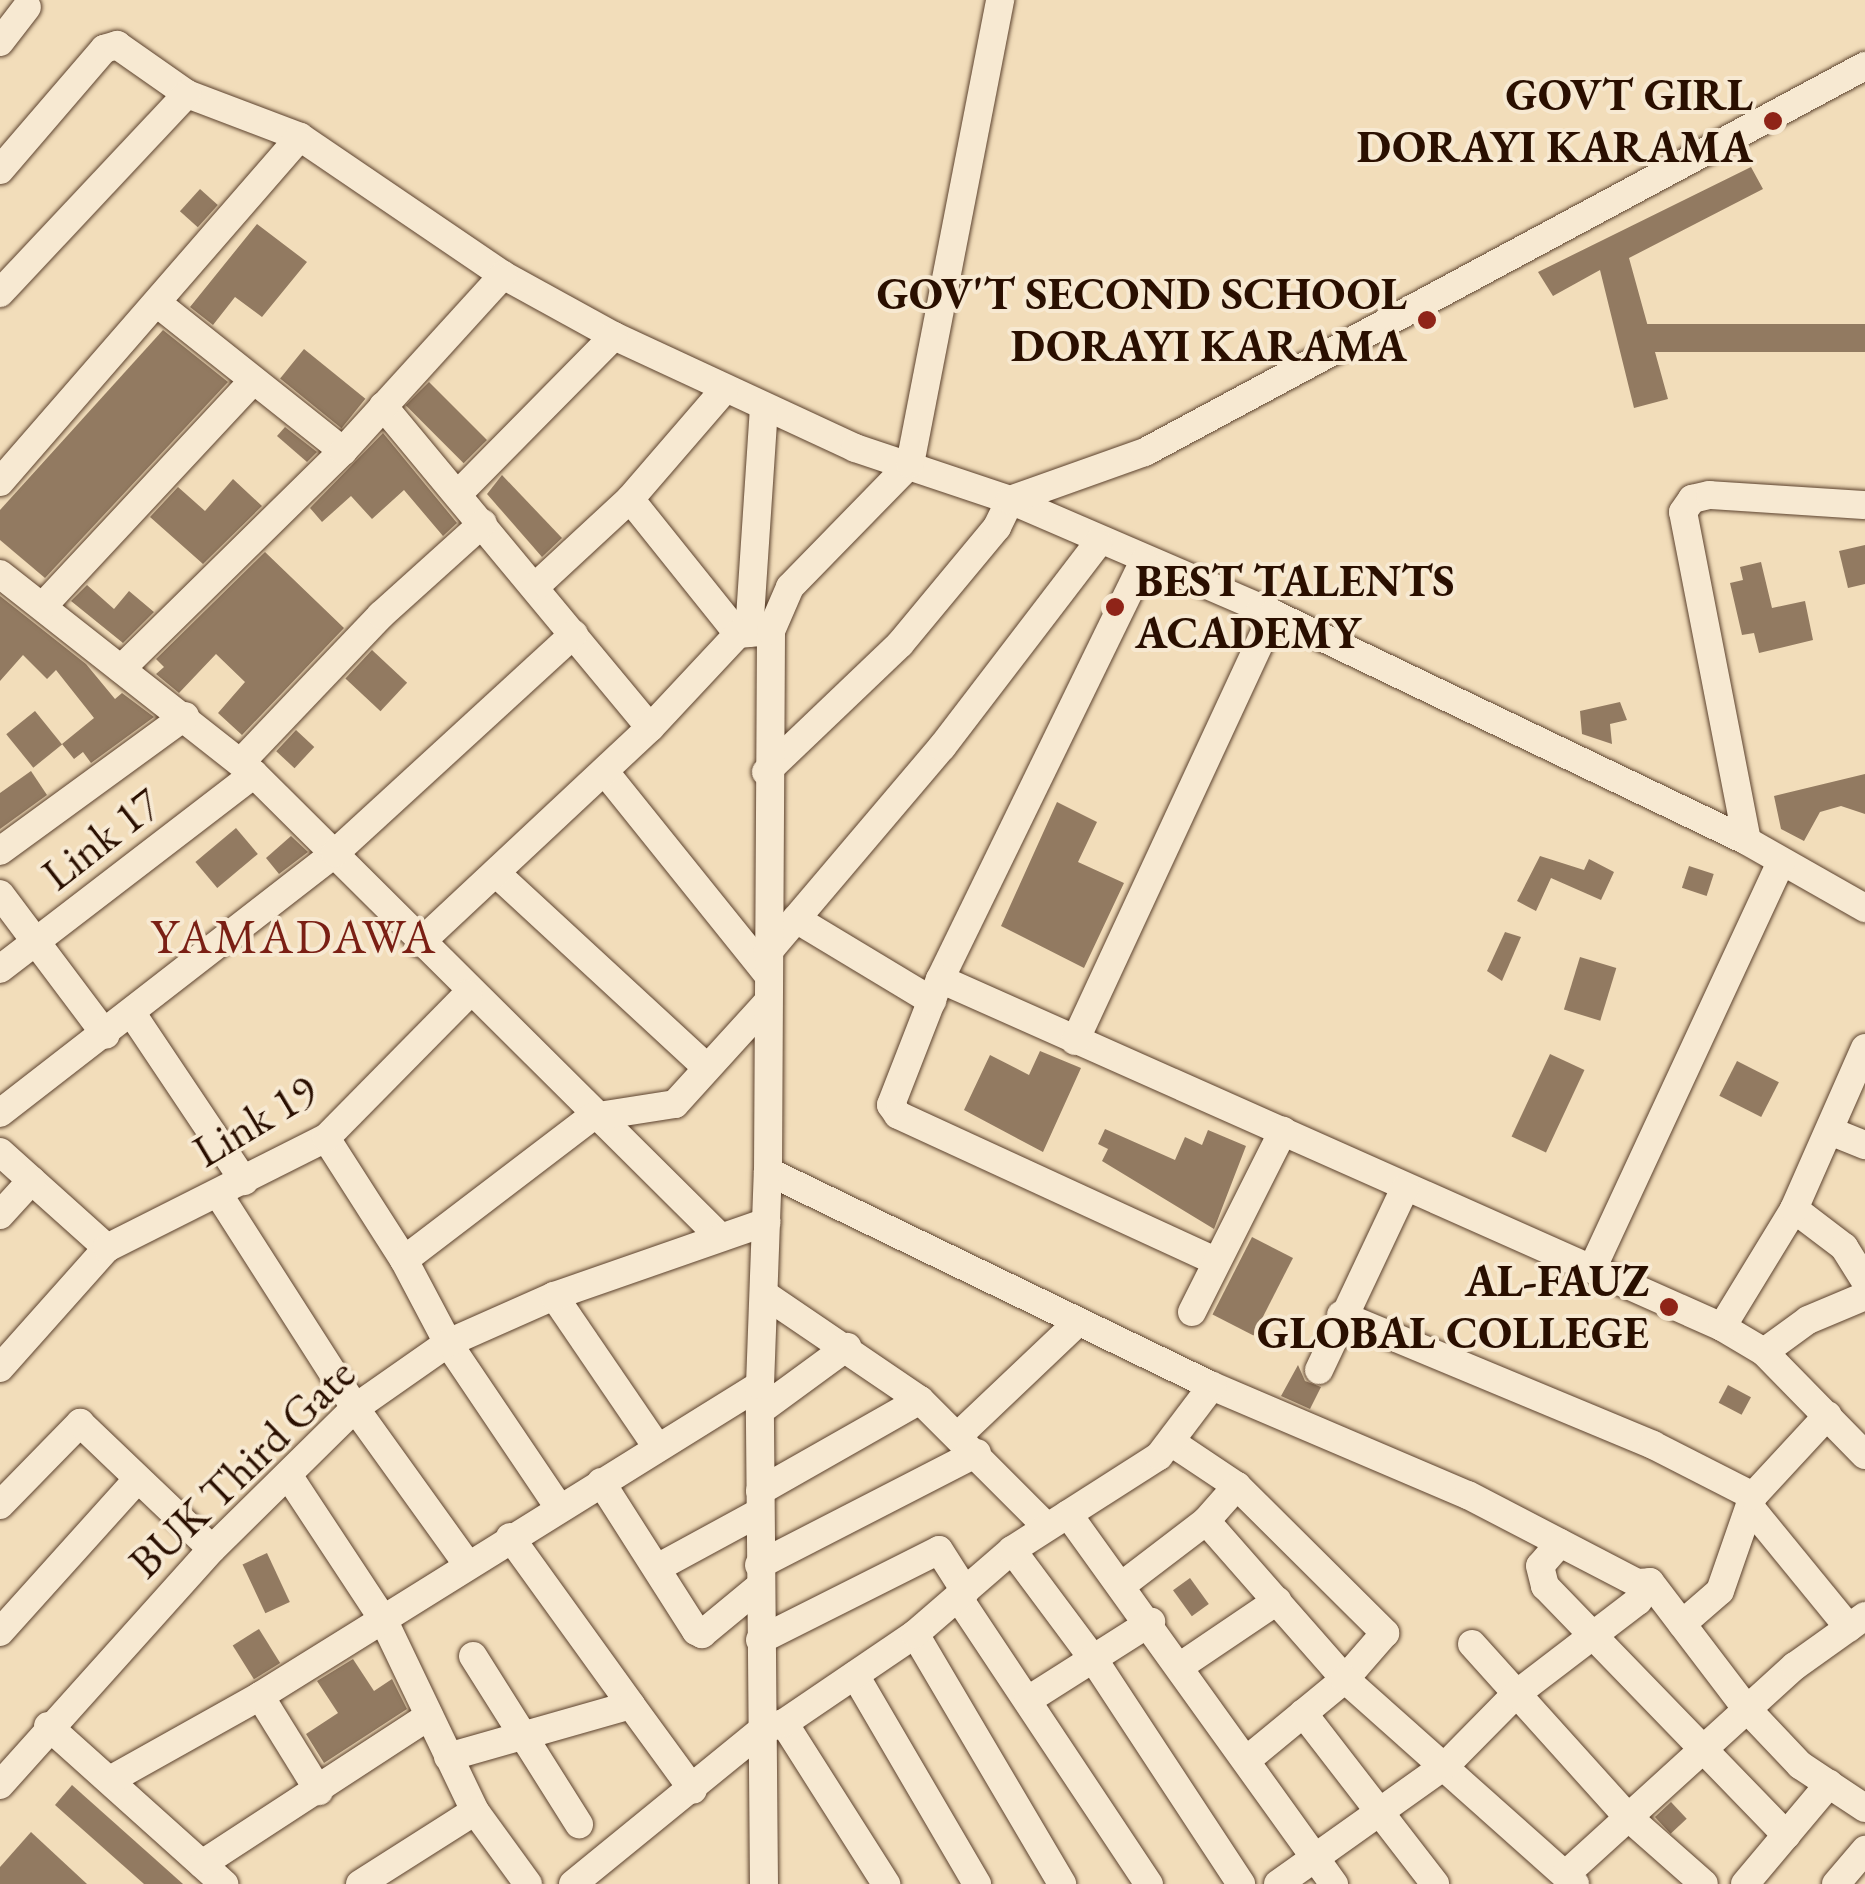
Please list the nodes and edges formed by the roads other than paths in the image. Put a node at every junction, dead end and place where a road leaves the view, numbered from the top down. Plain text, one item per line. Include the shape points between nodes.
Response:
1 (1000, 0) edge
2 (28, 7) dead end
3 (0, 42) edge
4 (1865, 66) edge
5 (187, 94) junction
6 (300, 137) junction
7 (0, 170) edge
8 (503, 275) junction
9 (0, 293) edge
10 (156, 303) junction
11 (614, 336) junction
12 (253, 382) junction
13 (724, 390) junction
14 (383, 406) junction
15 (764, 408) junction
16 (342, 451) junction
17 (910, 464) junction
18 (0, 482) edge
19 (460, 492) junction
20 (630, 500) junction
21 (1010, 500) junction
22 (1865, 505) edge
23 (484, 523) junction
24 (1098, 543) junction
25 (1144, 561) junction
26 (0, 574) edge
27 (536, 586) junction
28 (42, 606) junction
29 (1273, 614) junction
30 (752, 633) junction
31 (574, 634) junction
32 (121, 669) junction
33 (185, 716) junction
34 (650, 728) junction
35 (247, 768) junction
36 (605, 772) junction
37 (766, 772) junction
38 (1747, 841) junction
39 (0, 851) edge
40 (335, 853) junction
41 (1781, 862) junction
42 (497, 874) junction
43 (0, 894) edge
44 (1865, 908) edge
45 (796, 920) junction
46 (420, 943) junction
47 (34, 945) junction
48 (768, 963) junction
49 (0, 969) edge
50 (936, 990) junction
51 (468, 994) junction
52 (767, 1003) junction
53 (133, 1015) junction
54 (106, 1035) junction
55 (1074, 1041) junction
56 (1865, 1048) edge
57 (706, 1068) junction
58 (0, 1113) edge
59 (592, 1117) junction
60 (1283, 1131) junction
61 (1830, 1131) junction
62 (326, 1138) junction
63 (1865, 1145) edge
64 (0, 1152) edge
65 (768, 1171) junction
66 (32, 1180) junction
67 (232, 1188) junction
68 (1405, 1188) junction
69 (1794, 1209) junction
70 (0, 1215) edge
71 (766, 1222) junction
72 (720, 1237) junction
73 (107, 1248) junction
74 (404, 1260) junction
75 (1216, 1261) junction
76 (1593, 1267) junction
77 (1865, 1280) edge
78 (764, 1294) junction
79 (554, 1296) junction
80 (1865, 1296) edge
81 (1192, 1312) dead end
82 (1341, 1315) junction
83 (1076, 1324) junction
84 (1722, 1327) junction
85 (448, 1343) junction
86 (848, 1348) junction
87 (1764, 1352) junction
88 (0, 1368) edge
89 (1319, 1370) dead end
90 (1212, 1386) junction
91 (760, 1398) junction
92 (920, 1400) junction
93 (355, 1408) junction
94 (1828, 1415) junction
95 (1171, 1442) junction
96 (968, 1444) junction
97 (658, 1447) junction
98 (1865, 1455) edge
99 (288, 1475) junction
100 (137, 1480) junction
101 (601, 1482) junction
102 (1237, 1486) junction
103 (760, 1501) junction
104 (1752, 1502) junction
105 (0, 1506) edge
106 (558, 1506) junction
107 (1057, 1520) junction
108 (1206, 1521) junction
109 (510, 1537) junction
110 (1560, 1543) junction
111 (212, 1549) junction
112 (1012, 1550) junction
113 (468, 1564) junction
114 (657, 1568) junction
115 (759, 1576) junction
116 (1650, 1582) junction
117 (1120, 1586) junction
118 (961, 1594) junction
119 (1277, 1602) junction
120 (384, 1619) junction
121 (1152, 1622) junction
122 (1857, 1622) edge
123 (1682, 1624) junction
124 (0, 1632) edge
125 (914, 1634) junction
126 (1589, 1635) junction
127 (760, 1640) junction
128 (1472, 1644) dead end
129 (472, 1656) dead end
130 (1094, 1660) junction
131 (1182, 1665) junction
132 (855, 1674) junction
133 (1345, 1679) junction
134 (1515, 1695) junction
135 (260, 1696) junction
136 (1028, 1700) junction
137 (631, 1704) junction
138 (1746, 1708) junction
139 (1303, 1713) junction
140 (429, 1716) junction
141 (48, 1726) junction
142 (773, 1726) junction
143 (520, 1734) junction
144 (1699, 1752) junction
145 (448, 1757) junction
146 (1248, 1759) junction
147 (1447, 1764) junction
148 (110, 1780) junction
149 (1829, 1784) junction
150 (0, 1786) edge
151 (319, 1790) junction
152 (693, 1790) junction
153 (1865, 1808) edge
154 (475, 1810) junction
155 (1380, 1817) junction
156 (1628, 1817) junction
157 (580, 1824) dead end
158 (1786, 1835) junction
159 (1865, 1850) edge
160 (1319, 1860) junction
161 (202, 1864) junction
162 (1570, 1879) edge
163 (224, 1884) edge
164 (360, 1884) edge
165 (528, 1884) edge
166 (574, 1884) edge
167 (764, 1884) edge
168 (886, 1884) edge
169 (977, 1884) edge
170 (1062, 1884) edge
171 (1149, 1884) edge
172 (1240, 1884) edge
173 (1278, 1884) edge
174 (1334, 1884) edge
175 (1435, 1884) edge
176 (1704, 1884) edge
177 (1745, 1884) edge
178 (1836, 1884) edge

1 - 17 street
2 - 3 street
4 - 21 street via 1146,452
5 - 6 street
5 - 7 street via 118,45 104,49
5 - 9 street
6 - 8 street
6 - 10 street
8 - 11 street
8 - 14 street
10 - 12 street
10 - 18 street
11 - 13 street
11 - 19 street
12 - 16 street
12 - 28 street
13 - 15 street
13 - 20 street
14 - 16 street
14 - 19 street
15 - 17 street
15 - 30 street
16 - 32 street
17 - 21 street
17 - 30 street
19 - 23 street
20 - 27 street
20 - 30 street
21 - 24 street
21 - 37 street via 997,527 900,644
22 - 38 street via 1710,495 1692,499 1683,512
23 - 27 street
23 - 35 street, Link 17 via 382,615
24 - 25 street
24 - 45 street via 942,747
25 - 29 street
25 - 50 street
26 - 28 street
27 - 31 street
28 - 32 street
29 - 38 street
29 - 55 street
30 - 34 street
30 - 37 street
31 - 34 street
31 - 40 street
32 - 33 street
33 - 35 street
33 - 39 street
34 - 36 street
35 - 40 street
35 - 47 street, Link 17
36 - 42 street
36 - 48 street
37 - 48 street
38 - 41 street
40 - 46 street
40 - 53 street
41 - 44 street
41 - 76 street
42 - 46 street
42 - 57 street
43 - 47 street
45 - 48 street
45 - 50 street
46 - 51 street
47 - 49 street, Link 17
47 - 54 street
48 - 52 street
50 - 55 street
50 - 75 street via 892,1111
51 - 59 street
51 - 62 street, Link 19
52 - 57 street
52 - 65 street
53 - 54 street
53 - 67 street
54 - 58 street
55 - 60 street
56 - 61 street
57 - 59 street via 675,1104
59 - 72 street
59 - 74 street
60 - 68 street
60 - 75 street
61 - 63 street
61 - 69 street
62 - 67 street, Link 19
62 - 74 street
64 - 66 street
65 - 71 street
65 - 83 street
66 - 70 street
66 - 73 street
67 - 73 street, Link 19
67 - 93 street
68 - 76 street
68 - 82 street
69 - 77 street via 1844,1248
69 - 84 street
71 - 72 street, BUK Third Gate
71 - 78 street
72 - 79 street, BUK Third Gate
73 - 88 street
74 - 85 street
75 - 81 street
76 - 84 street
78 - 86 street
78 - 91 street
79 - 85 street, BUK Third Gate
79 - 97 street
80 - 87 street via 1808,1320
82 - 89 street
82 - 104 street via 1654,1445
83 - 90 street
83 - 96 street
84 - 87 street
85 - 93 street, BUK Third Gate
85 - 106 street
86 - 91 street
86 - 92 street
87 - 94 street
90 - 95 street
90 - 110 street via 1468,1495
91 - 97 street
91 - 103 street
92 - 96 street
92 - 103 street
93 - 99 street, BUK Third Gate
93 - 113 street
94 - 98 street
94 - 104 street
95 - 102 street
95 - 107 street via 1127,1480
96 - 107 street
96 - 115 street
97 - 101 street
99 - 111 street, BUK Third Gate
99 - 120 street
100 - 105 street via 80,1423
100 - 111 street
100 - 124 street
101 - 106 street
101 - 114 street
102 - 108 street
102 - 133 street via 1385,1633
103 - 114 street
103 - 115 street
104 - 122 street
104 - 123 street via 1720,1591
106 - 109 street
107 - 112 street
107 - 117 street
108 - 117 street
108 - 119 street
109 - 113 street
109 - 137 street
110 - 116 street via 1637,1583
110 - 126 street via 1538,1576
111 - 141 street, BUK Third Gate
112 - 118 street
112 - 130 street
113 - 120 street
114 - 115 street via 702,1634
115 - 127 street
116 - 123 street
116 - 126 street via 1638,1601
117 - 121 street
118 - 125 street
118 - 127 street via 940,1550
118 - 136 street
119 - 131 street
119 - 133 street
120 - 135 street
120 - 140 street
121 - 130 street
121 - 131 street
122 - 138 street
123 - 138 street
125 - 132 street
125 - 170 street
126 - 134 street
126 - 144 street
127 - 142 street
128 - 134 street
129 - 143 street
130 - 136 street
130 - 172 street
131 - 146 street
132 - 142 street
132 - 169 street
133 - 139 street
133 - 147 street
134 - 147 street
134 - 156 street
135 - 148 street
135 - 151 street
136 - 171 street
137 - 143 street
137 - 152 street
138 - 144 street
138 - 149 street via 1800,1765
139 - 146 street
139 - 155 street
140 - 145 street
140 - 151 street
141 - 148 street
141 - 150 street, BUK Third Gate
142 - 152 street
142 - 167 street
142 - 168 street
143 - 145 street
143 - 157 street
144 - 156 street
144 - 158 street
145 - 154 street
146 - 160 street
147 - 155 street
147 - 162 street
148 - 161 street
149 - 153 street
149 - 158 street
151 - 161 street
152 - 166 street
154 - 164 street
154 - 165 street
155 - 160 street
155 - 175 street
156 - 162 street
156 - 176 street
158 - 177 street
159 - 178 street
160 - 173 street
160 - 174 street
161 - 163 street

